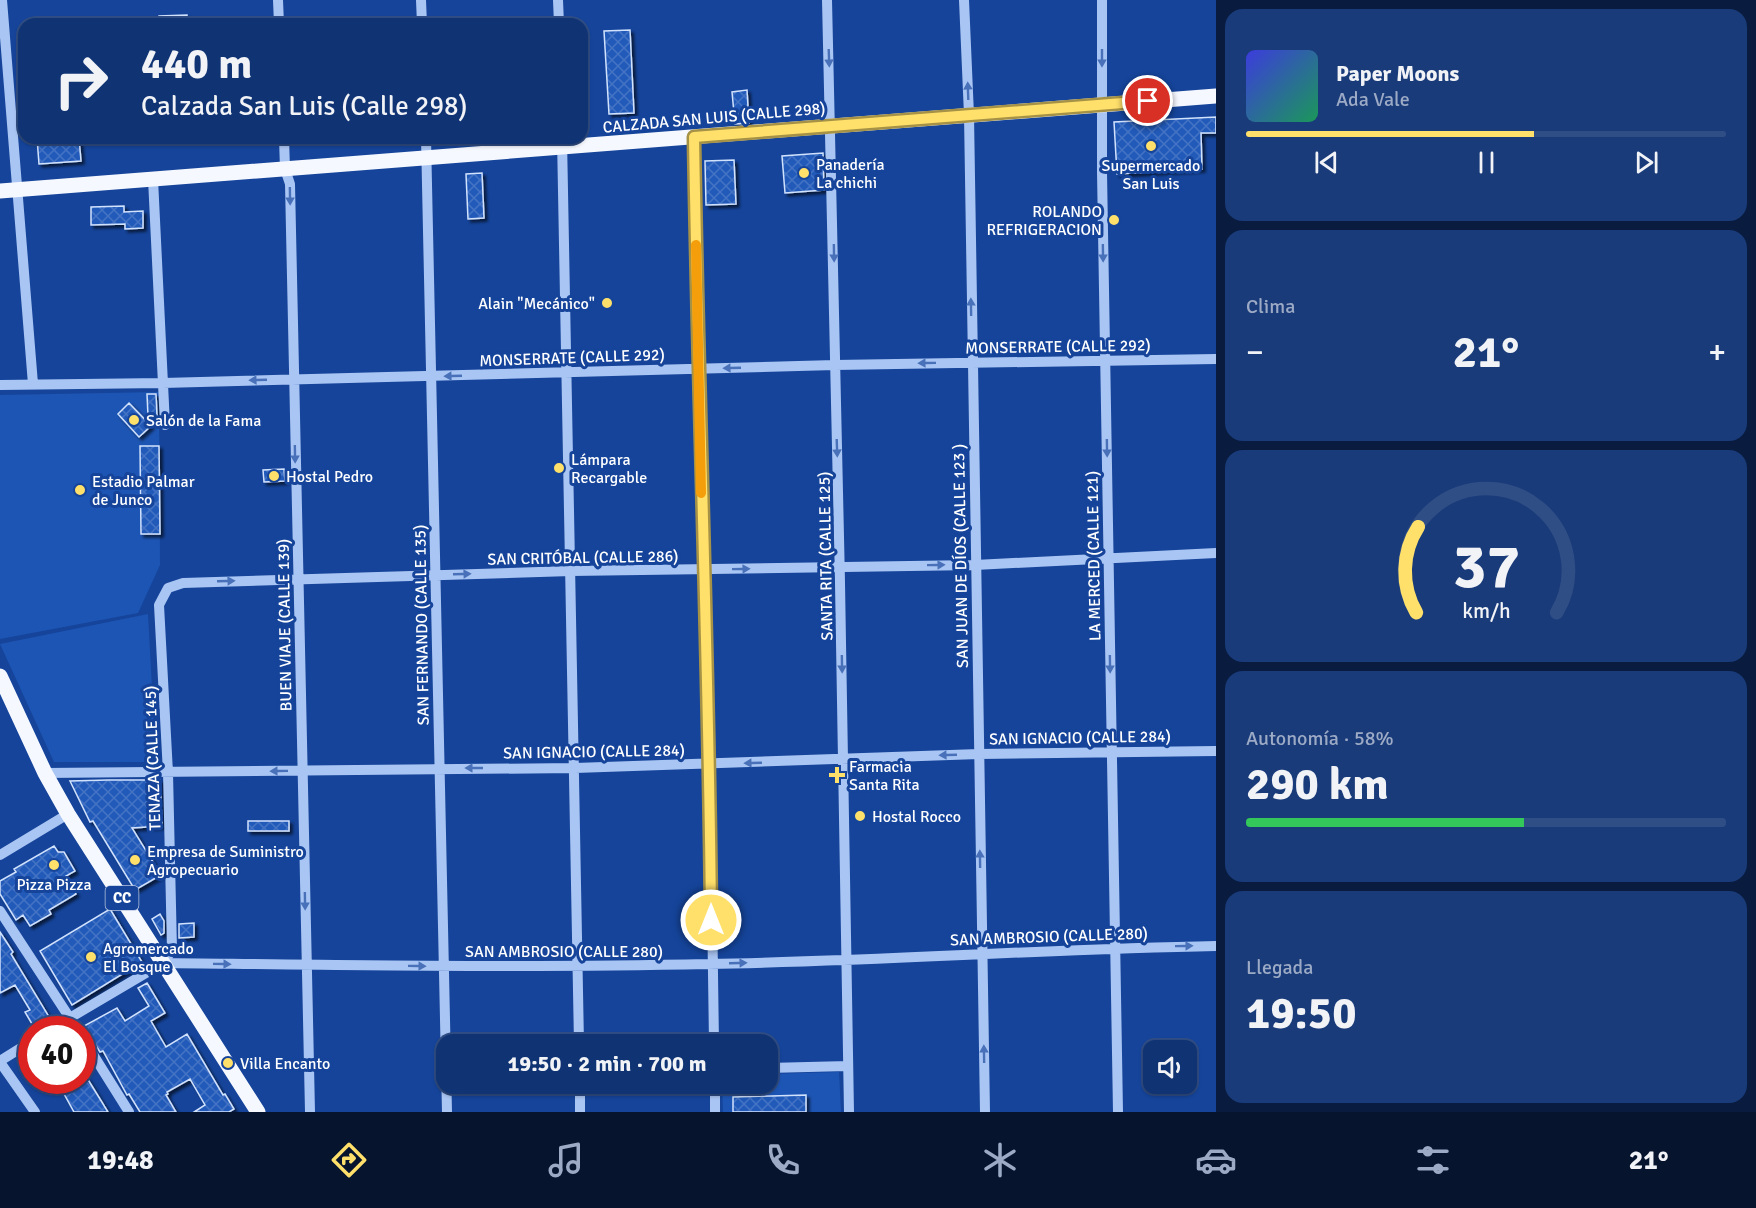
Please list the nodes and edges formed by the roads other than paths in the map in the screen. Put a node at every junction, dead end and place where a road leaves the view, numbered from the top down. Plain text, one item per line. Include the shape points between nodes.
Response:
1 (2, 0) edge
2 (278, 0) edge
3 (421, 0) edge
4 (558, 0) edge
5 (827, 0) edge
6 (964, 0) edge
7 (1102, 0) edge
8 (279, 18) edge
9 (422, 18) edge
10 (559, 18) edge
11 (1216, 96) edge
12 (1102, 105) junction
13 (969, 115) junction
14 (831, 126) junction
15 (694, 137) junction
16 (588, 142) edge
17 (284, 144) edge
18 (426, 144) edge
19 (553, 144) edge
20 (562, 144) edge
21 (427, 158) junction
22 (285, 169) junction
23 (153, 179) junction
24 (18, 190) junction
25 (0, 191) edge
26 (1216, 359) edge
27 (1105, 361) junction
28 (972, 362) junction
29 (835, 364) junction
30 (698, 368) junction
31 (566, 373) junction
32 (432, 376) junction
33 (293, 379) junction
34 (163, 383) junction
35 (33, 384) junction
36 (0, 385) edge
37 (165, 424) dead end
38 (1216, 553) edge
39 (1108, 557) junction
40 (975, 565) junction
41 (841, 567) junction
42 (704, 570) junction
43 (571, 571) junction
44 (435, 575) junction
45 (298, 579) junction
46 (168, 588) joint
47 (0, 676) edge
48 (1216, 751) edge
49 (1112, 752) junction
50 (979, 754) junction
51 (844, 759) junction
52 (710, 764) junction
53 (574, 768) junction
54 (438, 769) junction
55 (303, 770) junction
56 (168, 772) junction
57 (45, 773) junction
58 (68, 814) junction
59 (0, 855) edge
60 (0, 912) edge
61 (1216, 946) edge
62 (1114, 947) junction
63 (982, 953) junction
64 (847, 959) junction
65 (163, 963) junction
66 (306, 964) junction
67 (711, 964) junction
68 (577, 966) junction
69 (443, 967) junction
70 (69, 1016) edge
71 (72, 1016) edge
72 (579, 1034) edge
73 (714, 1034) edge
74 (18, 1050) edge
75 (96, 1059) edge
76 (0, 1061) edge
77 (848, 1066) junction
78 (778, 1068) edge
79 (580, 1094) edge
80 (715, 1094) edge
81 (35, 1112) edge
82 (129, 1112) edge
83 (258, 1112) edge
84 (310, 1112) edge
85 (447, 1112) edge
86 (580, 1112) edge
87 (715, 1112) edge
88 (849, 1112) edge
89 (985, 1112) edge
90 (1118, 1112) edge

1 - 24 street
2 - 8 street
3 - 9 street
4 - 10 street
5 -> 14 street, SANTA RITA (CALLE 125)
13 -> 6 street, SAN JUAN DE DÍOS (CALLE 123 )
7 -> 12 street, LA MERCED (CALLE 121)
11 - 12 main road, CALZADA SAN LUIS (CALLE 298)
12 - 13 main road, CALZADA SAN LUIS (CALLE 298)
12 -> 27 street, LA MERCED (CALLE 121)
13 - 14 main road, CALZADA SAN LUIS (CALLE 298)
28 -> 13 street, SAN JUAN DE DÍOS (CALLE 123 )
14 - 15 main road, CALZADA SAN LUIS (CALLE 298)
14 -> 29 street, SANTA RITA (CALLE 125)
15 - 16 main road, CALZADA SAN LUIS (CALLE 298)
15 - 30 street
17 - 22 street, BUEN VIAJE (CALLE 139)
18 - 21 street, SAN FERNANDO (CALLE 135)
19 - 21 main road, CALZADA SAN LUIS (CALLE 298)
20 - 31 street
21 - 22 main road, CALZADA SAN LUIS (CALLE 298)
21 - 32 street, SAN FERNANDO (CALLE 135)
22 - 23 main road, CALZADA SAN LUIS (CALLE 298)
22 -> 33 street, BUEN VIAJE (CALLE 139) via 290,184
23 - 24 main road, CALZADA SAN LUIS (CALLE 298)
23 - 34 street
24 - 25 main road, CALZADA SAN LUIS (CALLE 298)
24 - 35 street
26 - 27 street, MONSERRATE (CALLE 292)
27 - 28 street, MONSERRATE (CALLE 292)
27 -> 39 street, LA MERCED (CALLE 121)
28 -> 29 street, MONSERRATE (CALLE 292)
28 - 40 street, SAN JUAN DE DÍOS (CALLE 123 )
29 -> 30 street, MONSERRATE (CALLE 292)
29 -> 41 street, SANTA RITA (CALLE 125)
30 - 31 street, MONSERRATE (CALLE 292)
30 - 42 street
31 -> 32 street, MONSERRATE (CALLE 292)
31 - 43 street
32 - 33 street, MONSERRATE (CALLE 292)
32 - 44 street, SAN FERNANDO (CALLE 135)
33 -> 34 street, MONSERRATE (CALLE 292)
33 -> 45 street, BUEN VIAJE (CALLE 139)
34 - 35 street, MONSERRATE (CALLE 292)
34 - 37 street
35 - 36 street, MONSERRATE (CALLE 292)
38 - 39 street, SAN CRITÓBAL (CALLE 286)
39 - 40 street, SAN CRITÓBAL (CALLE 286)
39 -> 49 street, LA MERCED (CALLE 121)
41 -> 40 street, SAN CRITÓBAL (CALLE 286)
40 - 50 street, SAN JUAN DE DÍOS (CALLE 123 )
42 -> 41 street, SAN CRITÓBAL (CALLE 286)
41 -> 51 street, SANTA RITA (CALLE 125)
42 - 43 street, SAN CRITÓBAL (CALLE 286)
42 - 52 street
44 -> 43 street, SAN CRITÓBAL (CALLE 286)
43 - 53 street
44 - 45 street, SAN CRITÓBAL (CALLE 286)
44 - 54 street, SAN FERNANDO (CALLE 135)
46 -> 45 street, SAN CRITÓBAL (CALLE 286) via 183,583
45 - 55 street, BUEN VIAJE (CALLE 139)
46 - 56 street, TENAZA (CALLE 145) via 159,605
47 - 57 main road, CC
48 - 49 street, SAN IGNACIO (CALLE 284)
49 - 50 street, SAN IGNACIO (CALLE 284)
49 - 62 street, LA MERCED (CALLE 121)
50 -> 51 street, SAN IGNACIO (CALLE 284)
63 -> 50 street, SAN JUAN DE DÍOS (CALLE 123 )
51 -> 52 street, SAN IGNACIO (CALLE 284)
51 - 64 street, SANTA RITA (CALLE 125)
52 - 53 street, SAN IGNACIO (CALLE 284)
52 - 67 street
53 -> 54 street, SAN IGNACIO (CALLE 284)
53 - 68 street
54 - 55 street, SAN IGNACIO (CALLE 284)
54 - 69 street, SAN FERNANDO (CALLE 135)
55 -> 56 street, SAN IGNACIO (CALLE 284)
55 -> 66 street, BUEN VIAJE (CALLE 139)
56 - 57 street, SAN IGNACIO (CALLE 284)
56 - 65 street, TENAZA (CALLE 145) via 172,950
57 - 58 main road, CC
58 - 59 street
58 - 65 main road, CC
60 - 70 street
62 -> 61 street, SAN AMBROSIO (CALLE 280)
62 - 63 street, SAN AMBROSIO (CALLE 280)
62 - 90 street, LA MERCED (CALLE 121)
63 - 64 street, SAN AMBROSIO (CALLE 280)
89 -> 63 street, SAN JUAN DE DÍOS (CALLE 123 )
67 -> 64 street, SAN AMBROSIO (CALLE 280)
64 - 77 street, SANTA RITA (CALLE 125)
65 -> 66 street, SAN AMBROSIO (CALLE 280)
65 - 71 street
65 - 83 main road, CC
66 -> 69 street, SAN AMBROSIO (CALLE 280)
66 - 84 street, BUEN VIAJE (CALLE 139)
67 - 68 street, SAN AMBROSIO (CALLE 280)
67 - 73 street
68 - 69 street, SAN AMBROSIO (CALLE 280)
68 - 72 street
69 - 85 street, SAN FERNANDO (CALLE 135)
74 - 76 street
75 - 82 street
76 - 81 street
77 - 78 street
77 - 88 street, SANTA RITA (CALLE 125)
79 - 86 street
80 - 87 street

